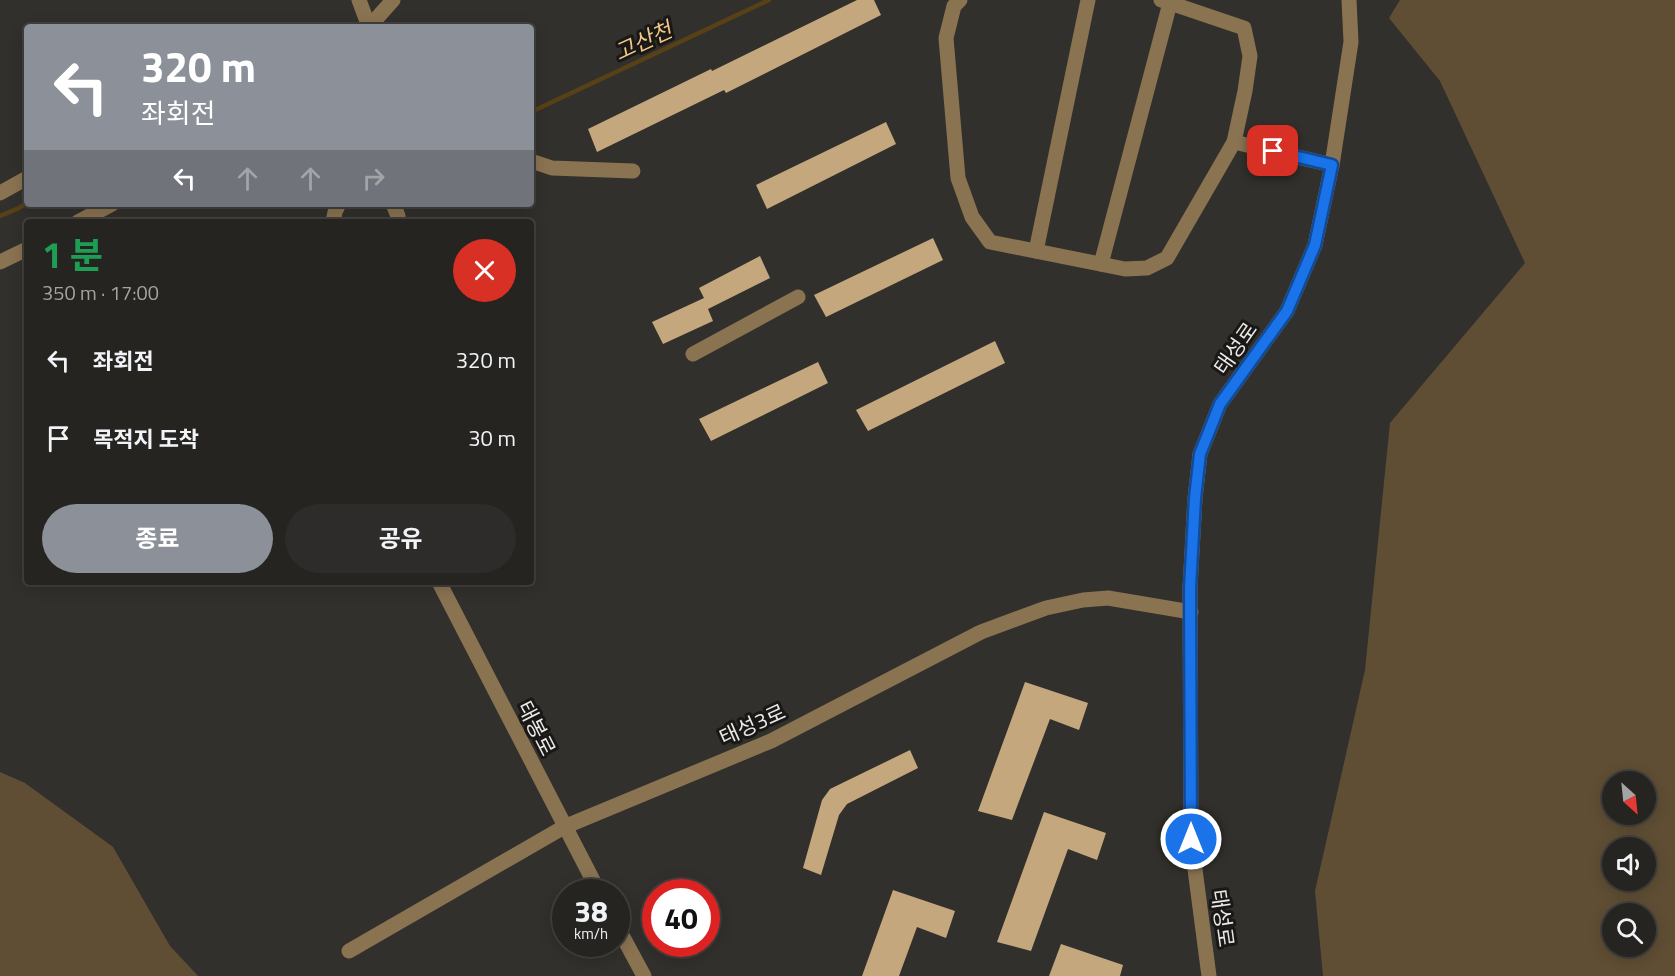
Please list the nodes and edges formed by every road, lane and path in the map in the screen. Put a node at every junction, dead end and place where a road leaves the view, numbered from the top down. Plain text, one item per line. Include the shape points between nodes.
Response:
1 (359, 0) edge
2 (393, 0) edge
3 (960, 0) edge
4 (1088, 0) edge
5 (1349, 0) edge
6 (1166, 2) edge
7 (368, 24) edge
8 (372, 24) edge
9 (1234, 142) junction
10 (534, 162) edge
11 (1332, 165) junction
12 (633, 171) dead end
13 (24, 180) edge
14 (0, 193) edge
15 (106, 207) edge
16 (84, 219) edge
17 (24, 250) edge
18 (1036, 251) junction
19 (0, 262) edge
20 (1101, 264) junction
21 (798, 297) dead end
22 (693, 354) dead end
23 (441, 585) edge
24 (1191, 612) junction
25 (564, 827) junction
26 (592, 879) edge
27 (630, 950) edge
28 (349, 951) dead end
29 (644, 976) edge
30 (1209, 976) edge

1 - 7 street
2 - 8 street
3 - 18 street via 954,6 946,38 958,178 972,217 990,242
4 - 18 street
5 - 11 street, 태성로 via 1351,42
6 - 9 street via 1245,28 1250,56
6 - 20 street
9 - 11 street
9 - 20 street via 1167,258 1147,268
10 - 12 street via 552,168
11 - 24 street, 태성로 via 1315,245 1287,311 1220,404 1200,454
13 - 14 street
15 - 16 street
17 - 19 street
18 - 20 street
21 - 22 street
23 - 25 street, 태봉로
24 - 25 street, 태성3로 via 1108,598 1046,608 981,632 771,741
24 - 30 street, 태성로 via 1191,839
25 - 26 street, 태봉로
25 - 28 street, 태성3로
27 - 29 street

